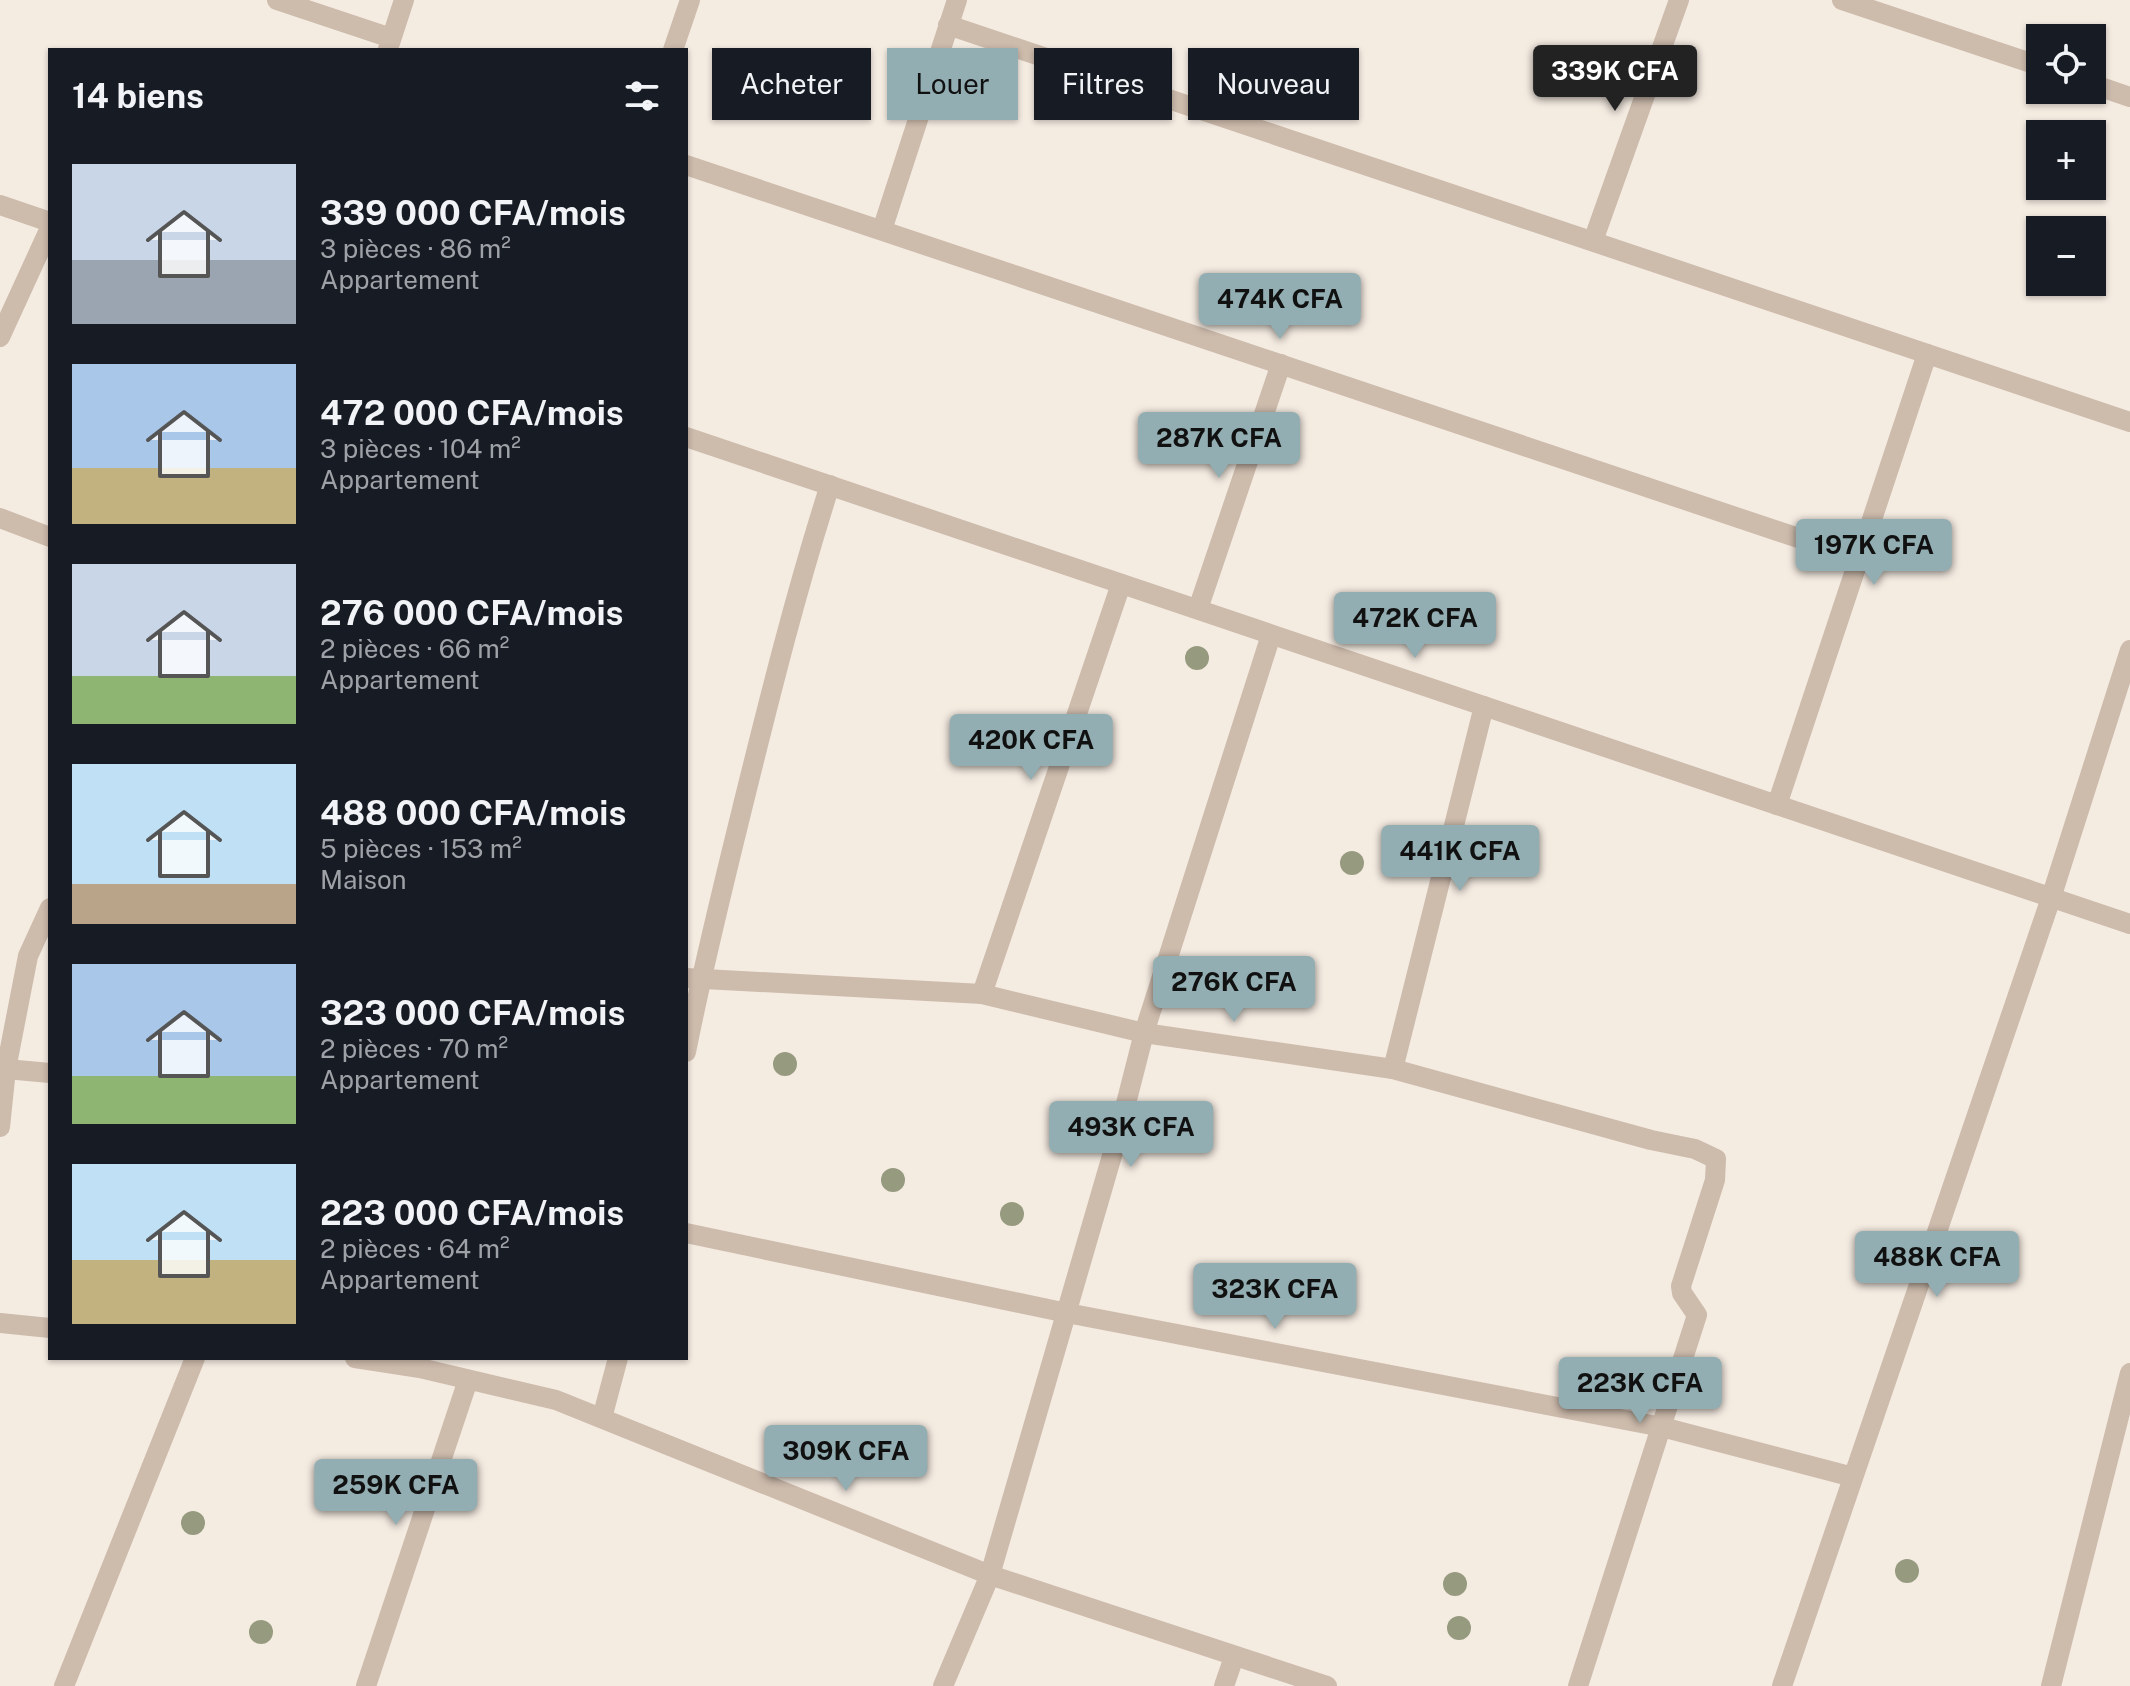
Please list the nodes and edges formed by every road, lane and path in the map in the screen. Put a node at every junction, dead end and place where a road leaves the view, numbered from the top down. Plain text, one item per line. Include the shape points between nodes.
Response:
1 (277, 0) edge
2 (404, 0) edge
3 (690, 0) edge
4 (957, 0) edge
5 (1679, 0) edge
6 (1842, 0) edge
7 (948, 25) junction
8 (389, 44) edge
9 (674, 48) edge
10 (2026, 61) edge
11 (2106, 89) edge
12 (2130, 97) edge
13 (688, 166) edge
14 (0, 205) edge
15 (48, 221) edge
16 (882, 230) junction
17 (48, 232) edge
18 (1593, 241) junction
19 (0, 337) edge
20 (1927, 354) junction
21 (1281, 364) junction
22 (2130, 422) edge
23 (688, 438) edge
24 (830, 485) junction
25 (0, 518) edge
26 (48, 536) edge
27 (1861, 559) junction
28 (1121, 584) junction
29 (1198, 609) junction
30 (1271, 635) junction
31 (2130, 650) edge
32 (1484, 706) junction
33 (1777, 805) junction
34 (2051, 898) junction
35 (48, 912) edge
36 (2130, 924) edge
37 (693, 978) edge
38 (982, 994) junction
39 (688, 1031) edge
40 (1144, 1033) junction
41 (6, 1069) junction
42 (1393, 1069) junction
43 (48, 1073) edge
44 (0, 1127) edge
45 (688, 1233) edge
46 (1067, 1313) junction
47 (0, 1323) edge
48 (48, 1328) edge
49 (194, 1360) edge
50 (370, 1360) edge
51 (617, 1360) edge
52 (2130, 1373) edge
53 (468, 1380) junction
54 (602, 1418) junction
55 (1662, 1427) junction
56 (1853, 1477) junction
57 (990, 1575) junction
58 (1234, 1657) junction
59 (64, 1686) edge
60 (366, 1686) edge
61 (943, 1686) edge
62 (1224, 1686) edge
63 (1327, 1686) edge
64 (1578, 1686) edge
65 (1782, 1686) edge
66 (2051, 1686) edge

1 - 8 street
2 - 8 street
3 - 9 street
4 - 7 street
5 - 18 street
6 - 10 street
7 - 16 street
7 - 18 street
11 - 12 street
13 - 16 street
14 - 15 street
16 - 21 street
17 - 19 street
18 - 20 street
20 - 22 street
20 - 27 street
21 - 27 street
21 - 29 street
23 - 24 street
24 - 28 street
24 - 37 street
25 - 26 street
27 - 33 street
28 - 29 street
28 - 38 street
29 - 30 street
30 - 32 street
30 - 40 street
31 - 34 street
32 - 33 street
32 - 42 street
33 - 34 street
34 - 36 street
34 - 56 street
35 - 41 street via 28,956
37 - 38 street
37 - 39 street
38 - 40 street
40 - 42 street
40 - 46 street
41 - 43 street
41 - 44 street
42 - 55 street via 1716,1159 1715,1180 1681,1286 1697,1315
45 - 46 street
46 - 55 street
46 - 57 street
47 - 48 street
49 - 59 street
50 - 53 street
51 - 54 street
52 - 66 street
53 - 54 street via 556,1400
53 - 60 street
54 - 57 street
55 - 56 street
55 - 64 street
56 - 65 street
57 - 58 street
57 - 61 street
58 - 62 street
58 - 63 street

